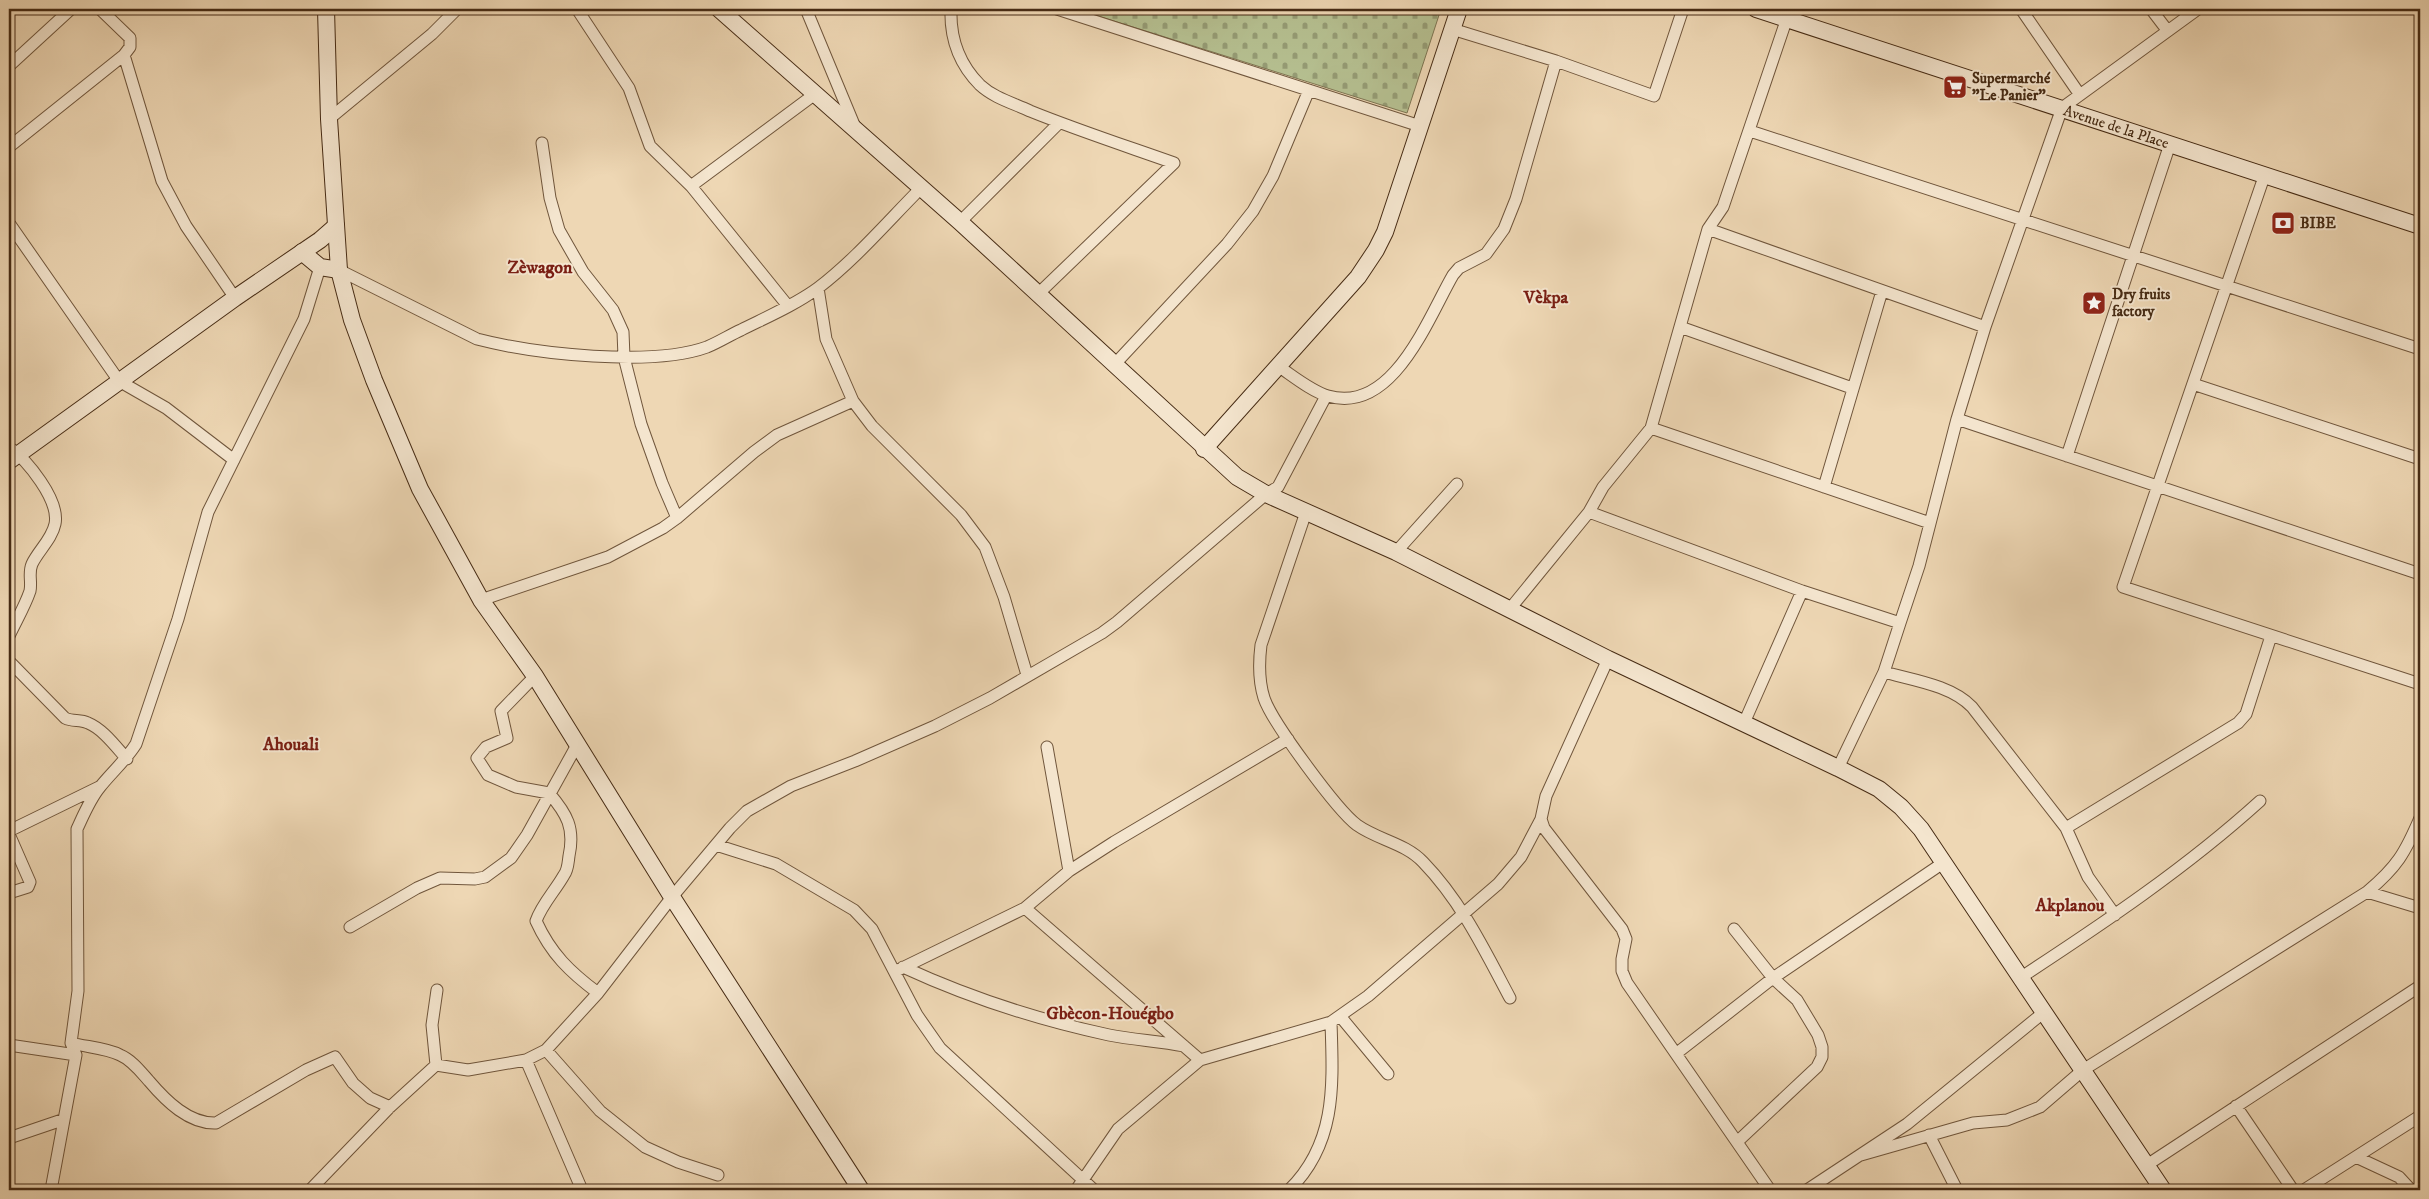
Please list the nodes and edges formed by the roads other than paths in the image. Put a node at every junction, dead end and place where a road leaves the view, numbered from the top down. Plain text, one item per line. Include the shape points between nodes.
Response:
1 (71, 9) edge
2 (100, 9) edge
3 (326, 9) edge
4 (458, 9) edge
5 (577, 9) edge
6 (719, 9) edge
7 (806, 9) edge
8 (951, 9) edge
9 (1057, 9) edge
10 (1458, 9) edge
11 (1683, 9) edge
12 (1756, 9) edge
13 (2021, 9) edge
14 (2151, 9) edge
15 (2198, 9) edge
16 (1071, 11) edge
17 (1787, 18) junction
18 (1452, 29) junction
19 (2166, 30) junction
20 (124, 55) junction
21 (1556, 61) junction
22 (9, 66) edge
23 (1310, 90) junction
24 (815, 94) junction
25 (2080, 95) junction
26 (2062, 108) junction
27 (329, 119) junction
28 (1059, 123) junction
29 (1420, 126) junction
30 (856, 128) junction
31 (1750, 131) junction
32 (542, 143) dead end
33 (2170, 144) junction
34 (9, 147) edge
35 (2265, 174) junction
36 (691, 186) junction
37 (922, 187) junction
38 (2023, 220) junction
39 (960, 222) junction
40 (9, 223) edge
41 (336, 226) junction
42 (2420, 226) edge
43 (1708, 229) junction
44 (302, 252) junction
45 (2134, 256) junction
46 (320, 267) junction
47 (339, 270) junction
48 (2228, 285) junction
49 (818, 288) junction
50 (1882, 291) junction
51 (1037, 295) junction
52 (235, 298) junction
53 (788, 306) junction
54 (1680, 327) junction
55 (1985, 327) junction
56 (2420, 349) edge
57 (624, 357) junction
58 (1114, 365) junction
59 (1278, 366) junction
60 (120, 381) junction
61 (2193, 384) junction
62 (1852, 388) junction
63 (1326, 396) junction
64 (853, 401) junction
65 (1957, 419) junction
66 (1651, 428) junction
67 (1204, 449) junction
68 (12, 454) edge
69 (2067, 456) junction
70 (2420, 459) edge
71 (234, 460) junction
72 (1457, 484) dead end
73 (2158, 485) junction
74 (1824, 486) junction
75 (1266, 494) junction
76 (1306, 512) junction
77 (1589, 512) junction
78 (677, 518) junction
79 (1930, 523) junction
80 (1396, 552) junction
81 (2420, 574) edge
82 (1802, 591) junction
83 (481, 600) junction
84 (1509, 610) junction
85 (1900, 623) junction
86 (9, 636) edge
87 (2271, 636) junction
88 (1608, 659) junction
89 (9, 661) edge
90 (1884, 672) junction
91 (1027, 675) junction
92 (535, 676) junction
93 (2420, 684) edge
94 (1744, 723) junction
95 (1288, 739) junction
96 (577, 746) junction
97 (1047, 747) dead end
98 (127, 759) junction
99 (1838, 768) junction
100 (100, 787) junction
101 (549, 793) junction
102 (2260, 801) dead end
103 (1541, 818) junction
104 (2420, 818) edge
105 (2066, 828) junction
106 (9, 833) edge
107 (716, 845) junction
108 (1943, 862) junction
109 (1069, 871) junction
110 (2367, 892) junction
111 (9, 893) edge
112 (672, 897) junction
113 (1025, 908) junction
114 (2420, 908) edge
115 (1464, 913) junction
116 (2115, 916) junction
117 (350, 927) dead end
118 (1734, 929) dead end
119 (900, 969) junction
120 (1773, 978) junction
121 (2020, 978) junction
122 (2420, 986) edge
123 (437, 990) dead end
124 (598, 993) junction
125 (1510, 998) dead end
126 (2043, 1013) junction
127 (1336, 1019) junction
128 (71, 1043) junction
129 (9, 1045) edge
130 (1184, 1046) junction
131 (546, 1050) junction
132 (1677, 1053) junction
133 (76, 1055) junction
134 (526, 1060) junction
135 (1200, 1060) junction
136 (436, 1065) junction
137 (2083, 1070) junction
138 (1388, 1074) dead end
139 (390, 1106) junction
140 (2236, 1106) junction
141 (2420, 1116) edge
142 (62, 1120) junction
143 (1929, 1135) junction
144 (9, 1138) edge
145 (1737, 1142) junction
146 (1861, 1155) junction
147 (2356, 1158) junction
148 (2147, 1165) junction
149 (718, 1175) dead end
150 (1080, 1186) edge
151 (52, 1190) edge
152 (310, 1190) edge
153 (582, 1190) edge
154 (861, 1190) edge
155 (1094, 1190) edge
156 (1289, 1190) edge
157 (1770, 1190) edge
158 (1808, 1190) edge
159 (1957, 1190) edge
160 (2163, 1190) edge
161 (2293, 1190) edge
162 (2304, 1190) edge
163 (2411, 1190) edge

1 - 22 street
2 - 20 street via 130,38 130,47
3 - 27 street
4 - 27 street
5 - 36 street via 629,88 650,146
6 - 24 street
7 - 30 street
8 - 28 street via 954,44 962,61 980,84 999,98
9 - 16 street
10 - 18 street
11 - 21 street via 1654,96
12 - 17 street, Avenue de la Place
13 - 25 street
14 - 19 street
15 - 19 street
16 - 23 street
17 - 26 street, Avenue de la Place
17 - 31 street
18 - 21 street
18 - 29 street
19 - 25 street
20 - 34 street
20 - 52 street via 162,181 186,226
21 - 63 street via 1516,198 1499,238 1486,254 1454,275 1392,376 1366,394
23 - 29 street
23 - 58 street via 1273,176 1253,211 1227,244
24 - 30 street
24 - 36 street
25 - 26 street
26 - 33 street, Avenue de la Place
26 - 38 street
27 - 41 street
28 - 39 street
28 - 51 street via 1174,162
29 - 59 street via 1376,250 1358,277
30 - 37 street
31 - 38 street
31 - 43 street via 1723,207
32 - 57 street via 550,198 559,230 583,272 613,310 623,332
33 - 35 street, Avenue de la Place
33 - 45 street
35 - 42 street, Avenue de la Place
35 - 48 street
36 - 53 street
37 - 39 street
37 - 49 street
38 - 45 street
38 - 55 street
39 - 51 street
40 - 60 street
41 - 44 street
41 - 47 street
43 - 50 street
43 - 54 street
44 - 46 street
44 - 52 street
45 - 48 street
45 - 69 street
46 - 47 street
46 - 71 street via 304,319
47 - 57 street via 477,339 502,345
47 - 83 street via 352,320 395,433 420,489
48 - 56 street
48 - 61 street
49 - 53 street
49 - 64 street via 826,339
50 - 55 street
50 - 62 street
51 - 58 street
52 - 60 street
53 - 57 street via 706,347 657,356
54 - 62 street
54 - 66 street
55 - 65 street
57 - 78 street via 641,424
58 - 67 street
59 - 63 street
59 - 67 street
60 - 68 street via 71,418
60 - 71 street via 166,408
61 - 70 street
61 - 73 street
62 - 74 street
63 - 75 street via 1281,483
64 - 78 street via 777,435
64 - 91 street via 872,426 961,515 985,547
65 - 69 street
65 - 79 street
66 - 74 street
66 - 77 street via 1603,487
67 - 75 street via 1236,477
68 - 86 street via 37,476 54,509 55,523 32,565 30,589
69 - 73 street
71 - 98 street via 208,512 174,629 136,744
72 - 80 street
73 - 81 street
73 - 87 street via 2123,587
74 - 79 street
75 - 76 street
75 - 91 street via 1117,622
76 - 80 street
76 - 95 street via 1259,657 1264,698
77 - 82 street
77 - 84 street
78 - 83 street via 608,557
79 - 85 street
80 - 84 street
82 - 85 street
82 - 94 street
83 - 92 street
84 - 88 street
85 - 90 street
87 - 93 street
87 - 105 street via 2246,714 2238,724
88 - 94 street
88 - 103 street via 1546,796
89 - 98 street via 64,718 94,726
90 - 99 street
90 - 105 street via 1964,699
91 - 107 street via 935,726 791,786 748,811
92 - 96 street
92 - 101 street via 501,711 507,738 486,748 478,758 488,775 516,788
94 - 99 street
95 - 109 street
95 - 115 street via 1346,815 1370,834 1400,845 1415,855
96 - 101 street
96 - 112 street
97 - 109 street
98 - 100 street
99 - 108 street via 1879,789 1901,806 1921,828
100 - 106 street
100 - 128 street via 77,829 78,991
101 - 117 street via 527,835 510,858 485,877 475,880 440,878
101 - 124 street via 564,811 572,843 566,872 536,921 568,970
102 - 116 street via 2191,860
103 - 115 street via 1510,870
103 - 132 street via 1551,839 1616,919 1626,940 1622,970 1627,983
104 - 110 street via 2402,858
105 - 116 street via 2088,877
106 - 111 street via 30,882 28,887
107 - 112 street
107 - 119 street via 776,864 854,910 872,929
108 - 120 street
108 - 121 street
109 - 113 street
110 - 114 street
110 - 137 street
112 - 124 street
112 - 154 street
113 - 119 street
113 - 130 street
115 - 125 street
115 - 127 street via 1368,996
116 - 121 street
118 - 120 street
119 - 130 street via 1077,1027
119 - 150 street via 917,1015 940,1048
120 - 132 street
120 - 145 street via 1797,1000 1818,1035 1822,1057 1807,1078
121 - 126 street
122 - 140 street
123 - 136 street via 432,1025
124 - 131 street
126 - 137 street
126 - 146 street via 1907,1124
127 - 135 street
127 - 138 street
127 - 156 street via 1326,1125 1310,1168
128 - 133 street
128 - 139 street via 120,1054 158,1092 192,1119 203,1123 216,1123 334,1057 353,1083 370,1098
129 - 133 street
130 - 135 street
131 - 134 street
131 - 149 street via 600,1110 646,1147
132 - 145 street
133 - 142 street
134 - 136 street via 468,1070
134 - 153 street
135 - 150 street via 1118,1129
136 - 139 street
137 - 143 street via 2053,1098 2024,1115 1973,1123
137 - 148 street
139 - 152 street
140 - 148 street
140 - 161 street
141 - 147 street
142 - 144 street
142 - 151 street
143 - 146 street
143 - 159 street
145 - 157 street
146 - 158 street
147 - 162 street
147 - 163 street via 2399,1177
148 - 160 street
150 - 155 street

